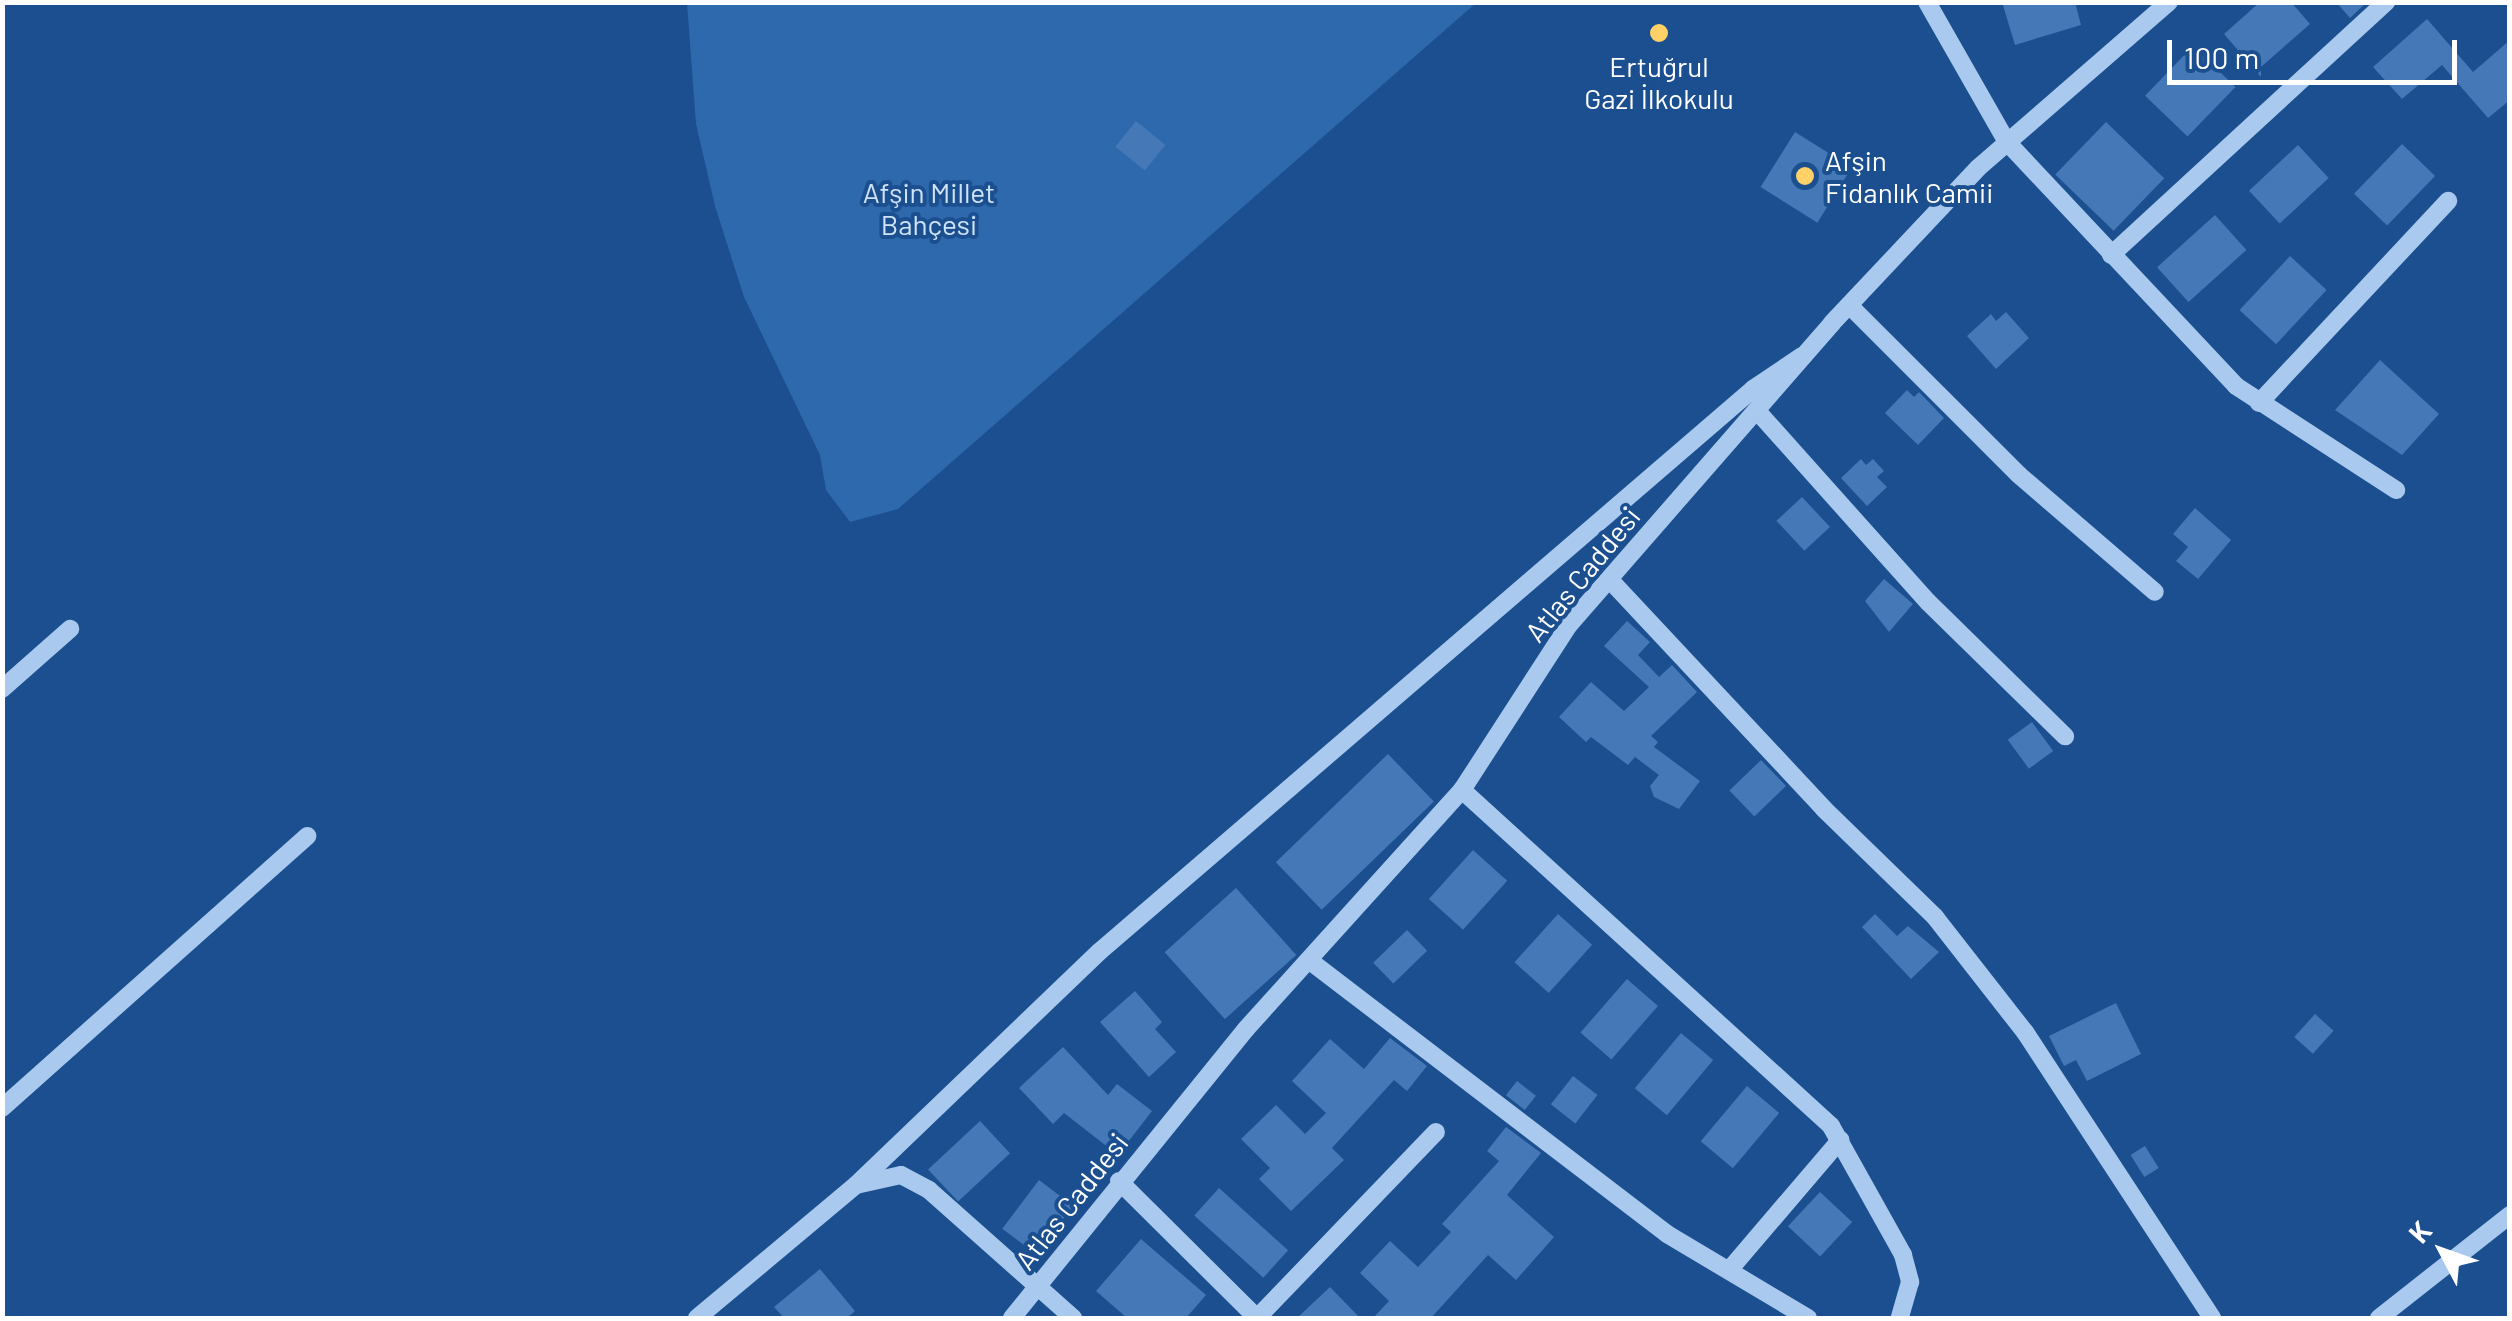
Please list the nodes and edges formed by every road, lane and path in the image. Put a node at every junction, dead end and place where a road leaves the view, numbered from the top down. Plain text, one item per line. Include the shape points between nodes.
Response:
1 (1927, 2) edge
2 (2169, 2) edge
3 (2386, 2) edge
4 (2007, 142) junction
5 (2448, 201) dead end
6 (2111, 255) junction
7 (1849, 304) junction
8 (1806, 355) junction
9 (2260, 402) junction
10 (1758, 412) junction
11 (2396, 490) dead end
12 (1610, 580) junction
13 (2155, 592) dead end
14 (70, 629) dead end
15 (2, 690) edge
16 (2065, 736) dead end
17 (1462, 790) junction
18 (307, 836) dead end
19 (1310, 961) junction
20 (2, 1108) edge
21 (1436, 1132) dead end
22 (1840, 1140) junction
23 (1119, 1181) junction
24 (856, 1185) junction
25 (2510, 1215) edge
26 (1730, 1269) junction
27 (1039, 1289) junction
28 (697, 1318) edge
29 (1012, 1318) edge
30 (1073, 1318) edge
31 (1257, 1318) edge
32 (1808, 1318) edge
33 (1900, 1318) edge
34 (2212, 1318) edge
35 (2379, 1318) edge

1 - 4 street
2 - 4 street, Atlas Caddesi
3 - 6 street
4 - 6 street
4 - 7 street, Atlas Caddesi
5 - 9 street
6 - 9 street via 2236,386
7 - 8 street, Atlas Caddesi
7 - 13 street via 2019,474
8 - 10 street, Atlas Caddesi
8 - 24 street via 1764,380 1099,952
9 - 11 street
10 - 12 street, Atlas Caddesi
10 - 16 street via 1928,602
12 - 17 street, Atlas Caddesi via 1568,626
12 - 34 street via 1824,809 1935,916 2026,1032
14 - 15 street
17 - 19 street, Atlas Caddesi
17 - 22 street via 1788,1084
18 - 20 street
19 - 23 street, Atlas Caddesi
19 - 26 street via 1667,1234
21 - 31 street
22 - 26 street
22 - 33 street via 1902,1255 1910,1282
23 - 27 street, Atlas Caddesi
23 - 31 street
24 - 27 street via 901,1175 929,1190
24 - 28 street
25 - 35 street
26 - 32 street
27 - 29 street, Atlas Caddesi
27 - 30 street

